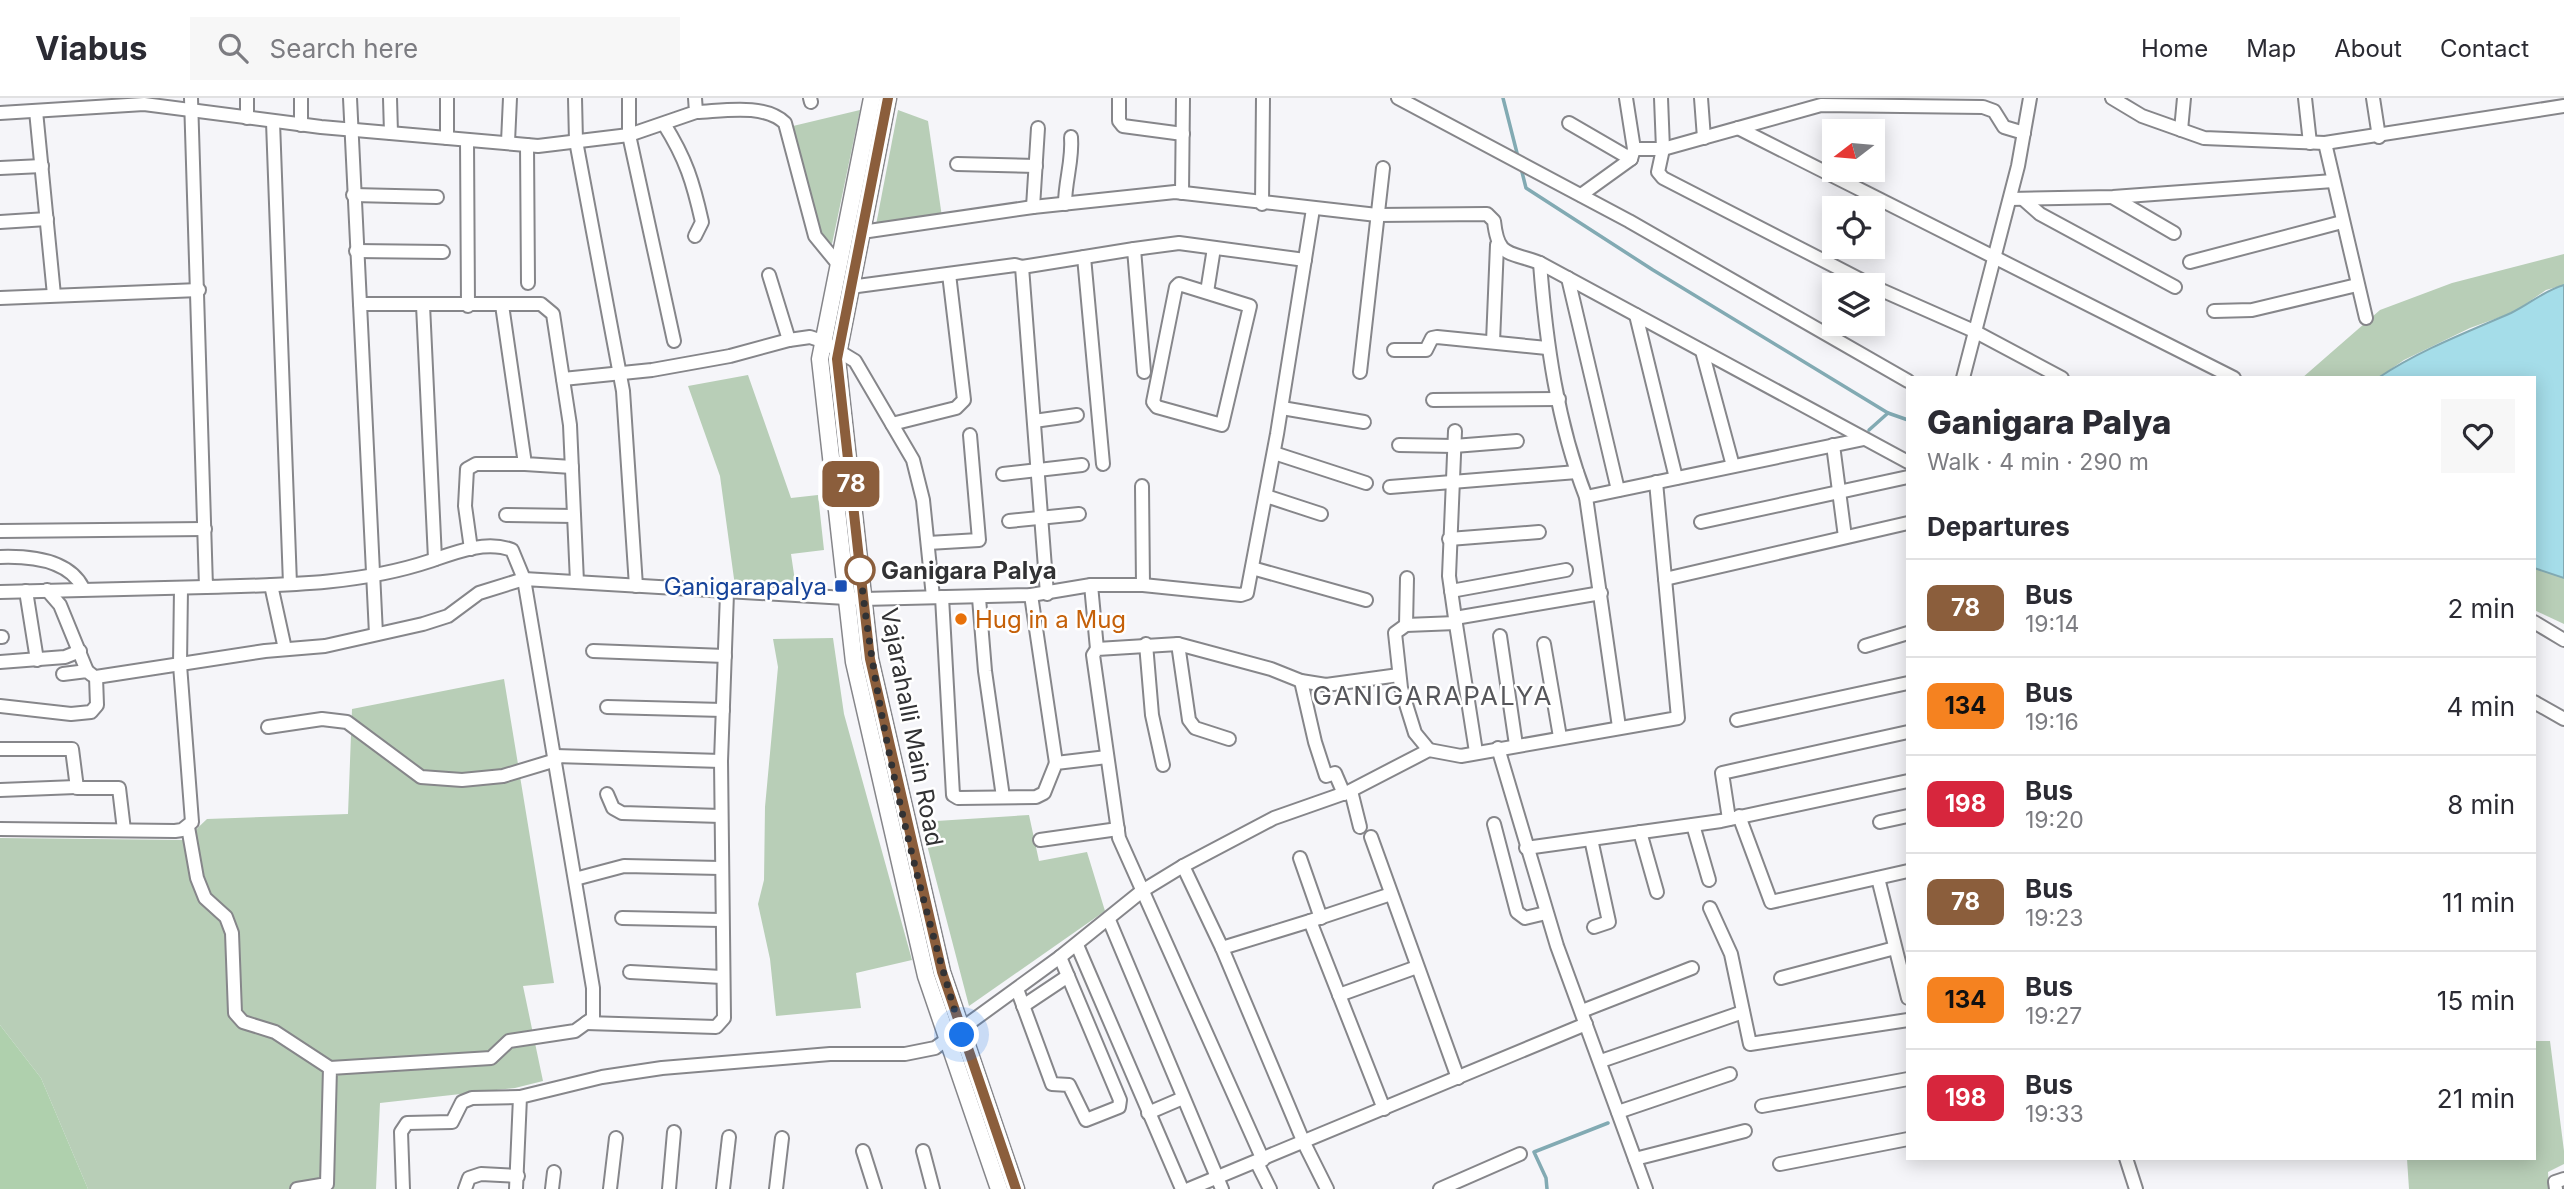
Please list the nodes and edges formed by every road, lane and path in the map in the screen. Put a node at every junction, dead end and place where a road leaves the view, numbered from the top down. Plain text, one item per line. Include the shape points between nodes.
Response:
1 (247, 98) edge
2 (301, 98) edge
3 (350, 98) edge
4 (390, 98) edge
5 (447, 98) edge
6 (510, 98) edge
7 (575, 98) edge
8 (629, 98) edge
9 (695, 98) edge
10 (872, 98) edge
11 (888, 98) edge
12 (1119, 98) edge
13 (1183, 98) edge
14 (1263, 98) edge
15 (1398, 98) edge
16 (1626, 98) edge
17 (1661, 98) edge
18 (1701, 98) edge
19 (2029, 98) edge
20 (2112, 98) edge
21 (2184, 98) edge
22 (2305, 98) edge
23 (2374, 98) edge
24 (144, 101) edge
25 (1868, 101) edge
26 (191, 104) edge
27 (755, 104) edge
28 (2564, 106) edge
29 (36, 111) junction
30 (696, 112) junction
31 (0, 113) edge
32 (247, 118) junction
33 (273, 122) junction
34 (1569, 123) dead end
35 (664, 124) junction
36 (301, 125) junction
37 (1038, 128) dead end
38 (1738, 128) junction
39 (351, 130) junction
40 (2181, 130) junction
41 (391, 133) junction
42 (2024, 133) junction
43 (1183, 134) junction
44 (629, 135) junction
45 (2379, 136) junction
46 (1071, 137) dead end
47 (447, 138) junction
48 (1704, 138) junction
49 (467, 139) junction
50 (576, 141) junction
51 (508, 142) junction
52 (2310, 143) junction
53 (2325, 144) junction
54 (527, 145) junction
55 (1664, 149) junction
56 (1632, 154) junction
57 (957, 164) dead end
58 (42, 166) junction
59 (1036, 166) junction
60 (1383, 167) dead end
61 (0, 168) edge
62 (2333, 181) junction
63 (1182, 193) junction
64 (353, 195) junction
65 (1581, 195) junction
66 (437, 197) dead end
67 (2113, 197) junction
68 (2017, 199) junction
69 (1065, 204) junction
70 (1262, 204) junction
71 (1033, 207) junction
72 (1313, 209) junction
73 (1377, 215) junction
74 (47, 219) junction
75 (0, 222) edge
76 (2342, 222) junction
77 (862, 232) junction
78 (2174, 233) dead end
79 (695, 236) dead end
80 (1497, 245) junction
81 (1214, 248) junction
82 (1134, 249) junction
83 (356, 251) junction
84 (443, 252) dead end
85 (1084, 257) junction
86 (1996, 258) junction
87 (1305, 261) junction
88 (2190, 262) dead end
89 (1540, 263) junction
90 (838, 264) junction
91 (1022, 267) junction
92 (1847, 273) edge
93 (948, 274) junction
94 (769, 275) dead end
95 (1568, 278) junction
96 (528, 283) dead end
97 (2357, 285) junction
98 (850, 286) junction
99 (2175, 287) dead end
100 (199, 290) junction
101 (1207, 292) junction
102 (1885, 292) edge
103 (54, 295) junction
104 (0, 298) edge
105 (360, 304) junction
106 (423, 305) junction
107 (502, 305) junction
108 (468, 306) junction
109 (2214, 311) dead end
110 (1636, 315) junction
111 (2365, 318) dead end
112 (1974, 331) junction
113 (789, 340) junction
114 (674, 341) dead end
115 (822, 341) junction
116 (1493, 342) junction
117 (1547, 348) junction
118 (1394, 350) dead end
119 (838, 351) junction
120 (1702, 351) junction
121 (1144, 372) dead end
122 (1360, 372) dead end
123 (620, 375) junction
124 (1963, 376) edge
125 (2058, 376) edge
126 (2230, 376) edge
127 (563, 379) junction
128 (1906, 380) edge
129 (1559, 399) junction
130 (1433, 400) dead end
131 (1282, 408) junction
132 (1077, 415) dead end
133 (1034, 421) junction
134 (1364, 422) dead end
135 (892, 424) junction
136 (1455, 430) dead end
137 (971, 435) dead end
138 (1864, 439) junction
139 (1517, 441) dead end
140 (1399, 445) dead end
141 (1833, 445) junction
142 (1454, 446) junction
143 (1274, 453) junction
144 (1906, 461) edge
145 (526, 464) junction
146 (1103, 464) dead end
147 (1082, 465) dead end
148 (1733, 466) junction
149 (572, 467) junction
150 (1037, 471) junction
151 (1577, 472) junction
152 (1003, 474) dead end
153 (1906, 477) edge
154 (1676, 478) junction
155 (1656, 482) junction
156 (1366, 483) dead end
157 (1451, 484) junction
158 (1142, 486) dead end
159 (1390, 487) dead end
160 (1618, 490) junction
161 (1839, 492) junction
162 (1266, 495) junction
163 (1586, 497) junction
164 (1079, 514) dead end
165 (1321, 514) dead end
166 (506, 515) dead end
167 (574, 516) junction
168 (1040, 517) junction
169 (1009, 521) dead end
170 (1701, 522) dead end
171 (1906, 523) edge
172 (205, 529) junction
173 (0, 531) edge
174 (1539, 532) dead end
175 (1845, 537) junction
176 (1449, 539) junction
177 (928, 543) junction
178 (471, 549) junction
179 (0, 557) edge
180 (435, 559) junction
181 (1252, 568) junction
182 (1566, 570) dead end
183 (374, 575) junction
184 (1407, 578) dead end
185 (524, 579) junction
186 (1665, 579) junction
187 (577, 582) junction
188 (290, 584) junction
189 (271, 585) junction
190 (1091, 585) junction
191 (1143, 585) junction
192 (636, 586) junction
193 (181, 587) junction
194 (206, 587) junction
195 (83, 589) junction
196 (47, 590) junction
197 (26, 591) junction
198 (1451, 591) junction
199 (0, 592) edge
200 (727, 593) junction
201 (1601, 593) junction
202 (1047, 594) junction
203 (846, 595) junction
204 (1031, 596) junction
205 (938, 597) junction
206 (979, 598) junction
207 (863, 599) junction
208 (1366, 600) dead end
209 (1455, 621) junction
210 (2536, 623) edge
211 (1406, 625) junction
212 (376, 634) junction
213 (1906, 634) edge
214 (1500, 636) dead end
215 (2564, 640) edge
216 (1146, 644) junction
217 (1178, 644) junction
218 (1544, 644) dead end
219 (1864, 646) dead end
220 (285, 649) junction
221 (1097, 649) junction
222 (80, 650) junction
223 (593, 651) dead end
224 (724, 656) junction
225 (37, 660) junction
226 (0, 662) edge
227 (180, 665) junction
228 (63, 674) dead end
229 (91, 674) junction
230 (1399, 675) junction
231 (1301, 681) junction
232 (1906, 683) edge
233 (2536, 703) edge
234 (0, 706) edge
235 (607, 707) dead end
236 (723, 710) junction
237 (2564, 719) edge
238 (1737, 720) dead end
239 (268, 727) dead end
240 (1619, 727) junction
241 (1906, 732) edge
242 (1560, 737) junction
243 (1229, 739) dead end
244 (1516, 745) junction
245 (1499, 748) junction
246 (0, 749) edge
247 (1429, 750) junction
248 (1476, 752) junction
249 (1107, 757) junction
250 (555, 758) junction
251 (721, 761) junction
252 (1056, 763) junction
253 (1163, 765) dead end
254 (1906, 781) edge
255 (76, 787) junction
256 (0, 790) edge
257 (1348, 792) junction
258 (607, 794) dead end
259 (1003, 797) junction
260 (721, 816) junction
261 (1906, 816) edge
262 (1734, 818) junction
263 (1880, 822) dead end
264 (1494, 824) dead end
265 (1693, 825) junction
266 (188, 827) junction
267 (1360, 827) dead end
268 (0, 829) edge
269 (1118, 829) junction
270 (124, 830) junction
271 (1640, 832) junction
272 (1371, 837) dead end
273 (1591, 839) junction
274 (1040, 840) dead end
275 (1526, 848) junction
276 (1300, 858) dead end
277 (1183, 866) junction
278 (721, 868) junction
279 (1906, 871) edge
280 (1878, 878) junction
281 (575, 879) junction
282 (1709, 880) dead end
283 (1142, 891) junction
284 (1657, 892) dead end
285 (1391, 894) junction
286 (1710, 908) dead end
287 (1546, 913) junction
288 (622, 918) dead end
289 (1315, 919) junction
290 (721, 920) junction
291 (1109, 920) junction
292 (1594, 927) dead end
293 (1077, 945) junction
294 (1222, 948) junction
295 (1895, 948) junction
296 (1060, 957) junction
297 (1417, 967) junction
298 (1692, 968) dead end
299 (630, 972) dead end
300 (1068, 976) junction
301 (722, 977) junction
302 (1781, 978) dead end
303 (1017, 989) junction
304 (1906, 990) edge
305 (1339, 995) junction
306 (1023, 1006) junction
307 (1742, 1012) junction
308 (1584, 1017) junction
309 (1906, 1020) edge
310 (586, 1023) junction
311 (961, 1029) junction
312 (947, 1040) junction
313 (1601, 1061) junction
314 (330, 1068) junction
315 (1730, 1074) dead end
316 (1458, 1078) junction
317 (1906, 1079) edge
318 (520, 1097) junction
319 (1183, 1098) junction
320 (1762, 1106) dead end
321 (1384, 1109) junction
322 (1618, 1112) junction
323 (1148, 1113) junction
324 (674, 1132) dead end
325 (1745, 1132) dead end
326 (729, 1137) dead end
327 (616, 1138) dead end
328 (782, 1138) dead end
329 (1906, 1139) edge
330 (1304, 1143) junction
331 (923, 1151) dead end
332 (863, 1152) dead end
333 (1520, 1154) dead end
334 (1635, 1159) junction
335 (2127, 1160) edge
336 (1260, 1161) junction
337 (1780, 1164) dead end
338 (554, 1172) dead end
339 (2564, 1179) edge
340 (517, 1182) edge
341 (1219, 1184) edge
342 (297, 1189) edge
343 (403, 1189) edge
344 (465, 1189) edge
345 (552, 1189) edge
346 (610, 1189) edge
347 (669, 1189) edge
348 (723, 1189) edge
349 (776, 1189) edge
350 (875, 1189) edge
351 (933, 1189) edge
352 (999, 1189) edge
353 (1016, 1189) edge
354 (1182, 1189) edge
355 (1189, 1189) edge
356 (1270, 1189) edge
357 (1327, 1189) edge
358 (1440, 1189) edge
359 (1646, 1189) edge
360 (2136, 1189) edge
361 (2556, 1189) edge

1 - 32 street
2 - 36 street
3 - 39 street
4 - 41 street
5 - 47 street
6 - 51 street
7 - 50 street
8 - 44 street
9 - 30 street
10 - 90 main road, Vajarahalli Main Road
11 - 77 main road, Vajarahalli Main Road
12 - 43 street via 1123,126
13 - 43 street
14 - 70 street
15 - 65 street
16 - 56 street
17 - 55 street
18 - 48 street
19 - 42 street
20 - 40 street via 2142,116
21 - 40 street
22 - 52 street
23 - 45 street
24 - 26 street
24 - 29 street
25 - 38 street via 1821,105
25 - 42 street via 1983,107 1994,111 2004,127
26 - 32 street
26 - 100 street
27 - 30 street
27 - 90 street via 779,117 789,131 815,236
28 - 45 street
29 - 31 street
29 - 58 street
30 - 35 street
32 - 33 street
33 - 36 street
33 - 188 street
34 - 56 street
35 - 44 street
35 - 79 street via 692,177 702,222
36 - 39 street
37 - 59 street
38 - 48 street
38 - 86 street
39 - 41 street
39 - 64 street
40 - 52 street via 2204,138
41 - 47 street
42 - 68 street
43 - 63 street
44 - 50 street
44 - 114 street
45 - 53 street
46 - 69 street
47 - 49 street
48 - 55 street
49 - 51 street
49 - 108 street
50 - 54 street
50 - 123 street
51 - 54 street
52 - 53 street
53 - 62 street
54 - 96 street
55 - 56 street
55 - 92 street via 1658,172 1663,178
56 - 65 street
57 - 59 street
58 - 61 street
58 - 74 street
59 - 71 street
60 - 73 street
62 - 67 street
62 - 76 street
63 - 69 street
63 - 70 street
64 - 66 street
64 - 83 street
65 - 128 street
67 - 68 street
67 - 78 street
68 - 86 street
68 - 99 street
69 - 71 street
70 - 72 street
71 - 77 street
72 - 73 street
72 - 87 street
73 - 80 street via 1487,214 1494,220
73 - 122 street
74 - 75 street
74 - 103 street
76 - 88 street
76 - 97 street
77 - 98 main road, Vajarahalli Main Road
80 - 89 street
80 - 116 street
81 - 82 street via 1179,243
81 - 87 street
81 - 101 street
82 - 85 street
82 - 121 street
83 - 84 street
83 - 105 street
85 - 91 street
85 - 146 street
86 - 112 street
86 - 126 street
87 - 131 street
89 - 95 street
89 - 117 street
90 - 115 main road, Vajarahalli Main Road
91 - 93 street
91 - 133 street
93 - 98 street
93 - 135 street via 964,400 956,408
94 - 113 street
95 - 110 street
95 - 160 street
97 - 109 street via 2252,310
97 - 111 street
98 - 119 main road, Vajarahalli Main Road
100 - 103 street
100 - 172 street
101 - 101 street via 1177,285 1153,402 1220,426 1251,309 1249,304
102 - 112 street
103 - 104 street
105 - 106 street
105 - 183 street
106 - 108 street
106 - 180 street
107 - 108 street
107 - 127 street via 541,304 553,314
107 - 145 street
110 - 120 street
110 - 154 street
112 - 124 street
112 - 125 street
113 - 115 street via 810,337
113 - 123 street via 730,356
115 - 119 street
115 - 203 main road, Vajarahalli Main Road via 820,359
116 - 117 street
116 - 118 street via 1437,337 1420,352
117 - 129 street
119 - 135 street via 855,361
119 - 207 main road, Vajarahalli Main Road
120 - 138 street
120 - 148 street
123 - 127 street
123 - 192 street
127 - 149 street
129 - 130 street
129 - 151 street
131 - 134 street
131 - 143 street
132 - 133 street
133 - 150 street
135 - 177 street via 917,474
136 - 142 street
137 - 177 street via 979,540
138 - 141 street
138 - 144 street
139 - 142 street
140 - 142 street
141 - 148 street
141 - 161 street
142 - 157 street
143 - 156 street
143 - 162 street
145 - 149 street
145 - 178 street via 476,464 467,469 465,506
147 - 150 street
148 - 154 street
149 - 167 street
150 - 152 street
150 - 168 street
151 - 157 street
151 - 163 street
153 - 161 street
154 - 155 street
155 - 160 street
155 - 186 street
157 - 159 street
157 - 176 street
158 - 191 street
160 - 163 street
161 - 170 street
161 - 175 street
162 - 165 street
162 - 181 street
163 - 201 street
164 - 168 street
166 - 167 street
167 - 187 street
168 - 169 street
168 - 202 street
171 - 175 street
172 - 173 street
172 - 194 street
174 - 176 street
175 - 186 street
176 - 198 street
177 - 205 street
178 - 180 street
178 - 185 street via 496,544 512,550
179 - 195 street via 61,565 77,575
180 - 183 street
181 - 191 street via 1247,593 1241,595
181 - 208 street
182 - 198 street
183 - 188 street
183 - 212 street
184 - 211 street
185 - 187 street
185 - 212 street via 479,593 448,616
185 - 250 street
186 - 240 street via 1679,714 1674,720
187 - 192 street
188 - 189 street
189 - 194 street
189 - 220 street
190 - 191 street
190 - 202 street
190 - 221 street
192 - 200 street
193 - 194 street
193 - 195 street
193 - 227 street
195 - 196 street
196 - 197 street
196 - 222 street via 60,605
197 - 199 street
197 - 225 street
198 - 209 street
200 - 203 street
200 - 224 street
201 - 209 street
201 - 240 street
202 - 204 street
203 - 207 street
203 - 312 main road, Vajarahalli Main Road via 863,709 926,976
204 - 206 street
204 - 252 street
205 - 206 street
205 - 207 street
205 - 259 street via 953,795
206 - 259 street
207 - 311 main road, Vajarahalli Main Road via 879,706 942,972
209 - 211 street
209 - 248 street
210 - 215 street
211 - 230 street via 1395,633
212 - 220 street via 325,646
213 - 219 street
214 - 244 street
216 - 217 street
216 - 221 street
216 - 253 street via 1152,715
217 - 231 street
217 - 243 street via 1189,720 1195,728
218 - 242 street
220 - 227 street
221 - 249 street via 1093,655
222 - 225 street
222 - 229 street
223 - 224 street
224 - 236 street
225 - 226 street
227 - 229 street
227 - 266 street via 193,813
228 - 229 street
229 - 234 street via 97,705 90,712
230 - 231 street via 1326,685
230 - 247 street via 1415,733
231 - 257 street via 1326,776 1335,773
232 - 238 street
233 - 237 street
235 - 236 street
236 - 251 street
239 - 250 street via 321,719 347,722 421,777 503,776
240 - 242 street
241 - 262 street via 1722,773
242 - 244 street
244 - 245 street
245 - 248 street
245 - 275 street
246 - 255 street via 72,749
247 - 248 street via 1446,756
247 - 257 street
249 - 252 street
249 - 269 street
250 - 251 street
250 - 281 street
251 - 260 street
252 - 259 street via 1044,793
254 - 262 street
255 - 256 street
255 - 270 street via 119,788
257 - 267 street
257 - 277 street via 1273,818
258 - 260 street via 613,808 622,813
260 - 278 street
261 - 263 street
262 - 265 street
262 - 280 street via 1771,902
264 - 287 street via 1517,912 1525,918
265 - 271 street
265 - 282 street
266 - 270 street
266 - 314 street via 205,898 226,918 233,933 235,1013 243,1022 275,1032
268 - 270 street
269 - 274 street
269 - 283 street
271 - 273 street
271 - 284 street
272 - 285 street
273 - 275 street
273 - 292 street via 1609,922
275 - 287 street
276 - 289 street
277 - 283 street
277 - 294 street
278 - 281 street via 624,866
278 - 290 street
279 - 280 street
280 - 295 street
281 - 310 street via 594,1006 593,1018
283 - 291 street
283 - 336 street
285 - 289 street
285 - 297 street
286 - 307 street via 1731,954
287 - 308 street
288 - 290 street
289 - 294 street
289 - 305 street
290 - 301 street
291 - 293 street
291 - 319 street
293 - 296 street
293 - 323 street
294 - 330 street
295 - 302 street
295 - 304 street
296 - 300 street
296 - 303 street
297 - 305 street
297 - 316 street
298 - 308 street
299 - 301 street
300 - 306 street
300 - 306 street via 1119,1107 1084,1119 1069,1085 1052,1084
301 - 310 street via 724,1018 716,1027
303 - 306 street
303 - 311 street
305 - 321 street
307 - 309 street via 1753,1045
307 - 313 street
308 - 313 street
308 - 316 street
310 - 314 street via 575,1031 509,1041 491,1058
311 - 312 street
311 - 353 main road, Vajarahalli Main Road
312 - 318 street via 935,1048 905,1054 830,1054 650,1070
312 - 352 main road, Vajarahalli Main Road
313 - 322 street
314 - 342 street via 327,1184
315 - 322 street
316 - 321 street
317 - 320 street
318 - 340 street
318 - 343 street via 472,1098 462,1102 452,1122 407,1123 401,1132
319 - 323 street
319 - 341 street
321 - 330 street
322 - 334 street
323 - 354 street
324 - 347 street
325 - 334 street
326 - 348 street
327 - 346 street
328 - 349 street
329 - 337 street
330 - 336 street
330 - 357 street
331 - 351 street
332 - 350 street
333 - 358 street
334 - 359 street
335 - 360 street
336 - 341 street
336 - 356 street
338 - 345 street
339 - 361 street via 2555,1182
340 - 344 street via 481,1174 469,1178
341 - 355 street

